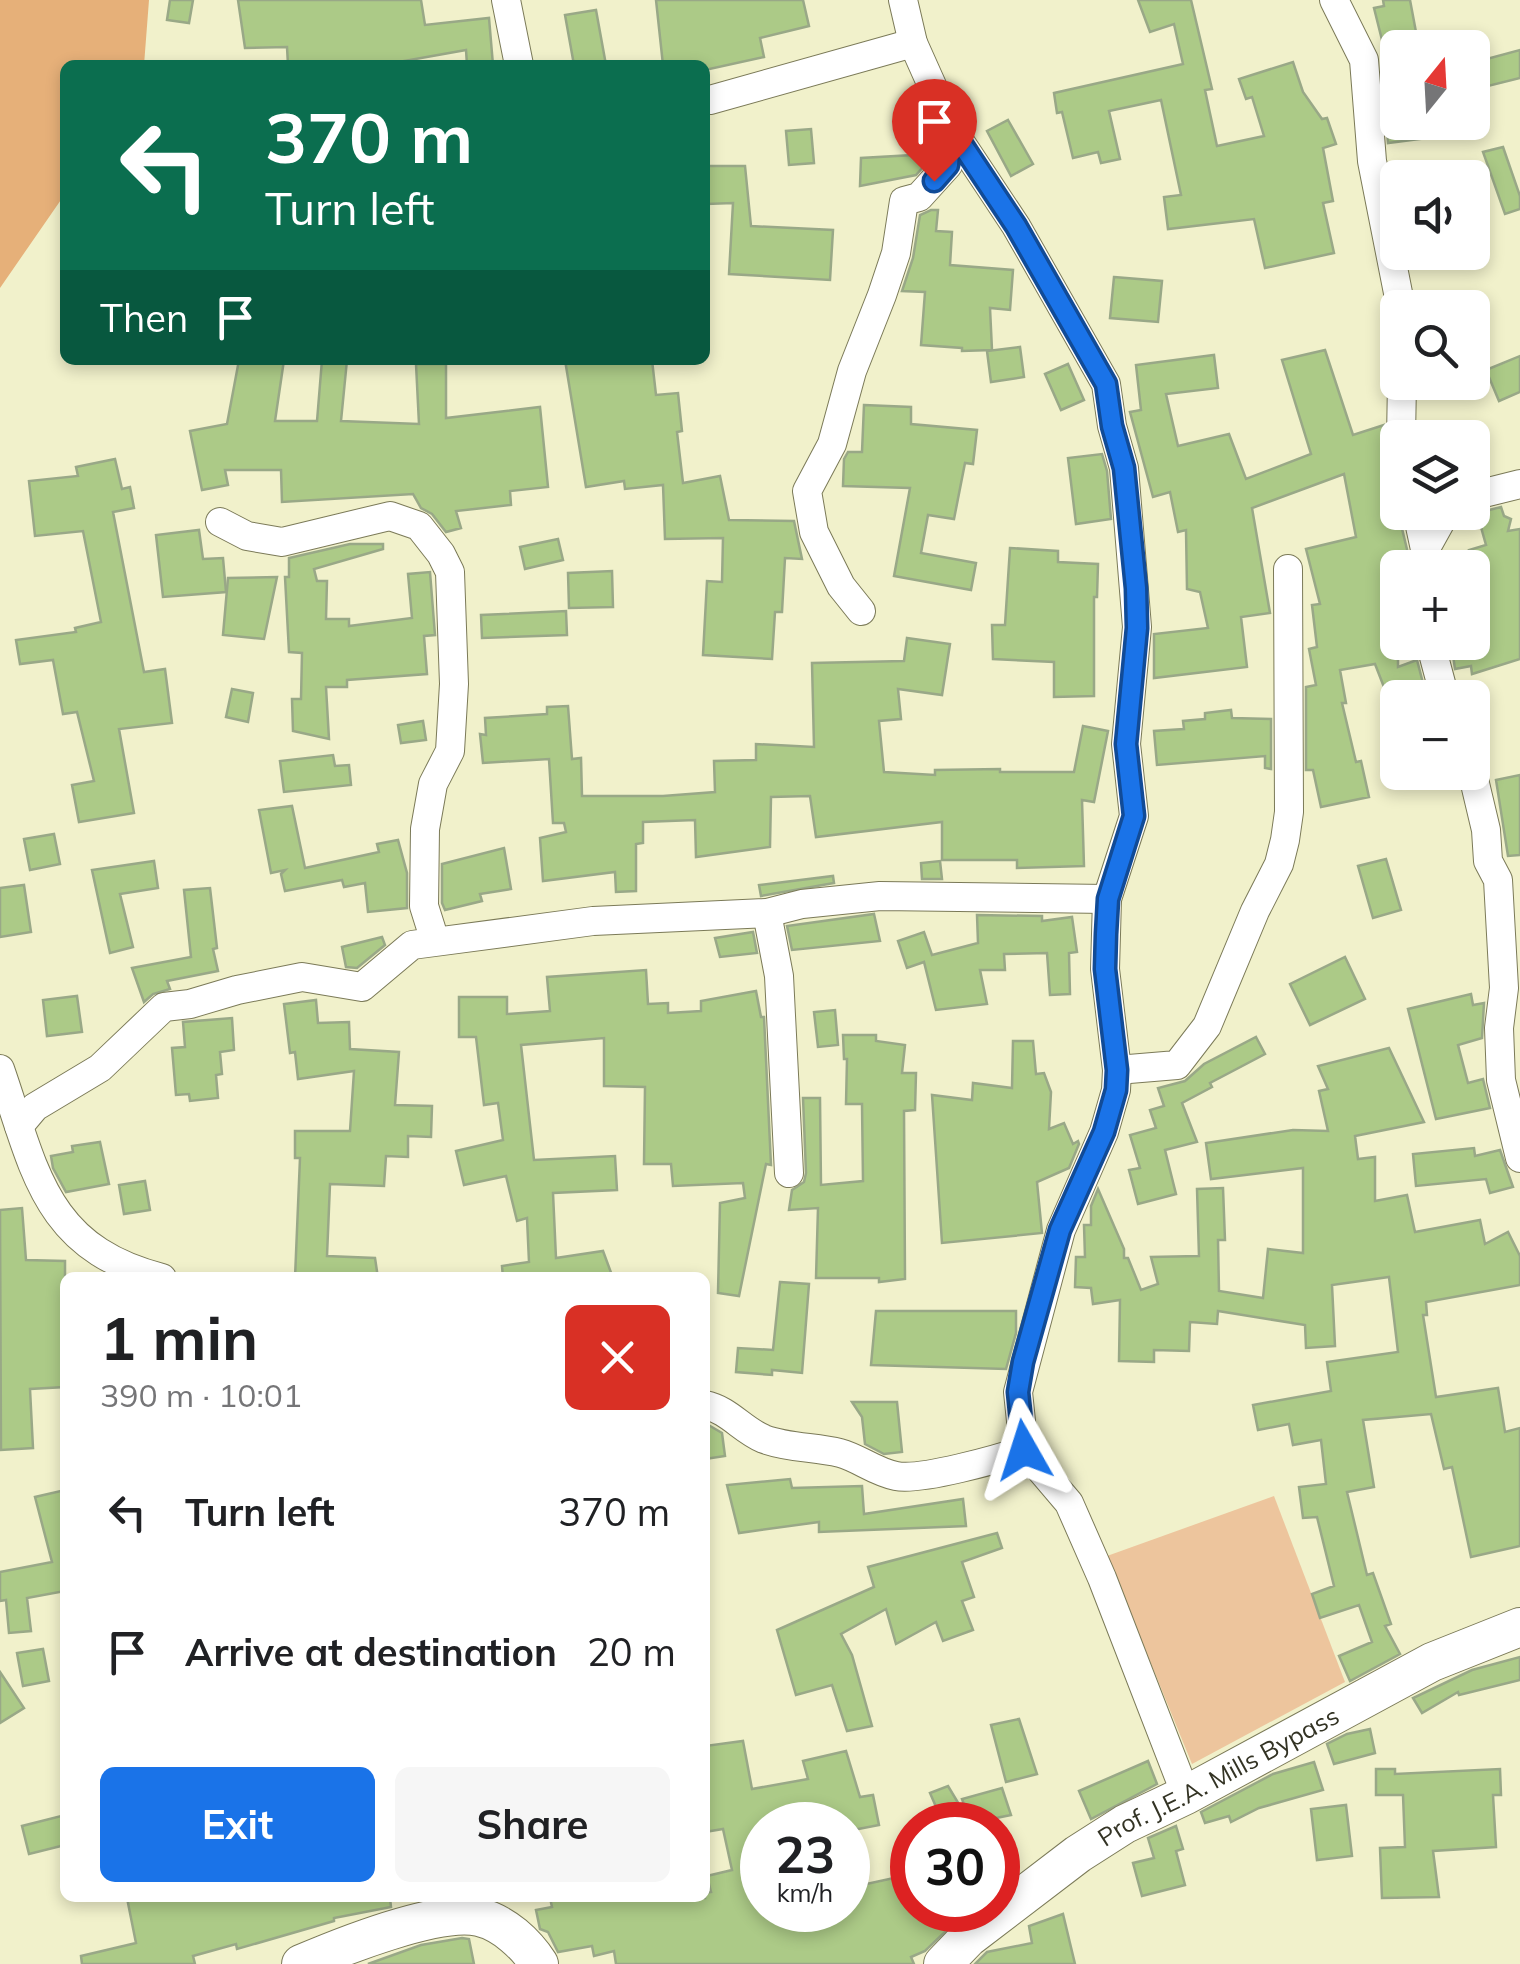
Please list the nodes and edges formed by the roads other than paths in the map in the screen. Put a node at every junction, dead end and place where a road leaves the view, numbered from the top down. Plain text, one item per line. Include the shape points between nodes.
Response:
1 (506, 0) edge
2 (903, 0) edge
3 (1334, 0) edge
4 (913, 43) junction
5 (518, 60) edge
6 (710, 100) dead end
7 (951, 128) junction
8 (1397, 290) edge
9 (1520, 484) edge
10 (1490, 492) edge
11 (220, 522) dead end
12 (1288, 569) dead end
13 (861, 611) dead end
14 (1477, 790) edge
15 (1108, 899) junction
16 (767, 913) junction
17 (435, 940) junction
18 (0, 1068) edge
19 (1117, 1070) junction
20 (19, 1126) junction
21 (1520, 1158) edge
22 (789, 1173) dead end
23 (141, 1272) edge
24 (710, 1406) edge
25 (1024, 1450) junction
26 (1520, 1627) edge
27 (1186, 1795) junction
28 (482, 1908) edge
29 (301, 1964) edge
30 (539, 1964) edge
31 (942, 1964) edge

1 - 5 street
2 - 4 street
3 - 8 street via 1364,60 1372,161
4 - 6 street
4 - 7 street
7 - 13 street via 948,165 919,197 904,201 892,267 832,444 807,491 814,532
7 - 15 street via 1106,384 1124,468 1137,628 1126,744 1134,816
9 - 10 street
11 - 17 street via 247,536 282,542 390,516 419,526 441,554 450,572 454,684 450,751 434,784 425,829 424,906
12 - 19 street via 1289,812 1279,864 1191,1048 1177,1065
14 - 21 street via 1488,861 1498,880 1501,1080
15 - 16 street via 880,896
15 - 19 street via 1105,969
16 - 17 street via 593,921
16 - 22 street via 779,976
17 - 20 street via 412,945 362,987 302,977 164,1007 100,1068 35,1107
18 - 20 street
19 - 25 street via 1104,1132 1060,1230 1023,1362 1018,1392
20 - 23 street via 56,1213 82,1242
24 - 25 street via 769,1441 841,1454 900,1477
25 - 27 street via 1069,1503
26 - 27 street, Prof. J.E.A. Mills Bypass via 1432,1662
27 - 31 street, Prof. J.E.A. Mills Bypass via 1078,1854
28 - 29 street
28 - 30 street

